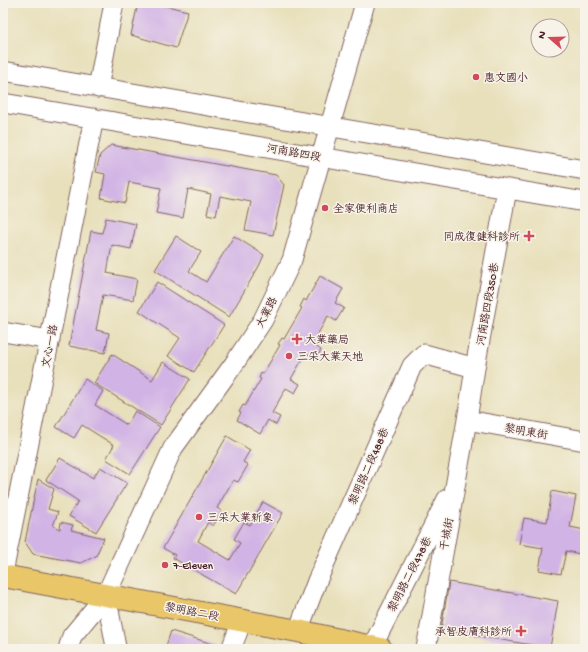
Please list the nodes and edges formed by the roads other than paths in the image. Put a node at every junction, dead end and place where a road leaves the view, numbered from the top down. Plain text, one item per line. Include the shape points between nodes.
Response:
1 (114, 3) edge
2 (365, 3) edge
3 (3, 71) edge
4 (98, 88) junction
5 (3, 103) edge
6 (94, 118) junction
7 (330, 127) junction
8 (322, 157) junction
9 (585, 170) edge
10 (507, 188) junction
11 (585, 202) edge
12 (3, 332) edge
13 (50, 340) junction
14 (475, 368) junction
15 (467, 420) junction
16 (585, 441) edge
17 (456, 480) junction
18 (3, 575) edge
19 (106, 595) junction
20 (242, 620) junction
21 (298, 631) junction
22 (376, 648) edge
23 (68, 649) edge
24 (116, 649) edge
25 (231, 649) edge
26 (426, 649) edge

1 - 4 street
2 - 7 street, 大業路
3 - 4 street
4 - 7 street
5 - 6 street, 河南路四段
6 - 8 street, 河南路四段
6 - 13 street, 文心一路
7 - 8 street, 大業路
7 - 9 street
8 - 10 street, 河南路四段
8 - 19 street, 大業路 via 292,260 263,320 173,448
10 - 11 street, 河南路四段
10 - 14 street, 河南路四段350巷
12 - 13 street
13 - 18 street, 文心一路
14 - 15 street, 河南路四段350巷
14 - 21 street, 黎明路二段488巷 via 424,354 412,366 317,581
15 - 16 street, 黎明東街
15 - 17 street, 干城街
17 - 22 street, 黎明路二段478巷
17 - 26 street, 干城街
18 - 19 main road, 黎明路二段
19 - 20 main road, 黎明路二段
19 - 23 street, 大業路 via 72,636
19 - 24 street
20 - 21 main road, 黎明路二段
20 - 25 street
21 - 22 main road, 黎明路二段

